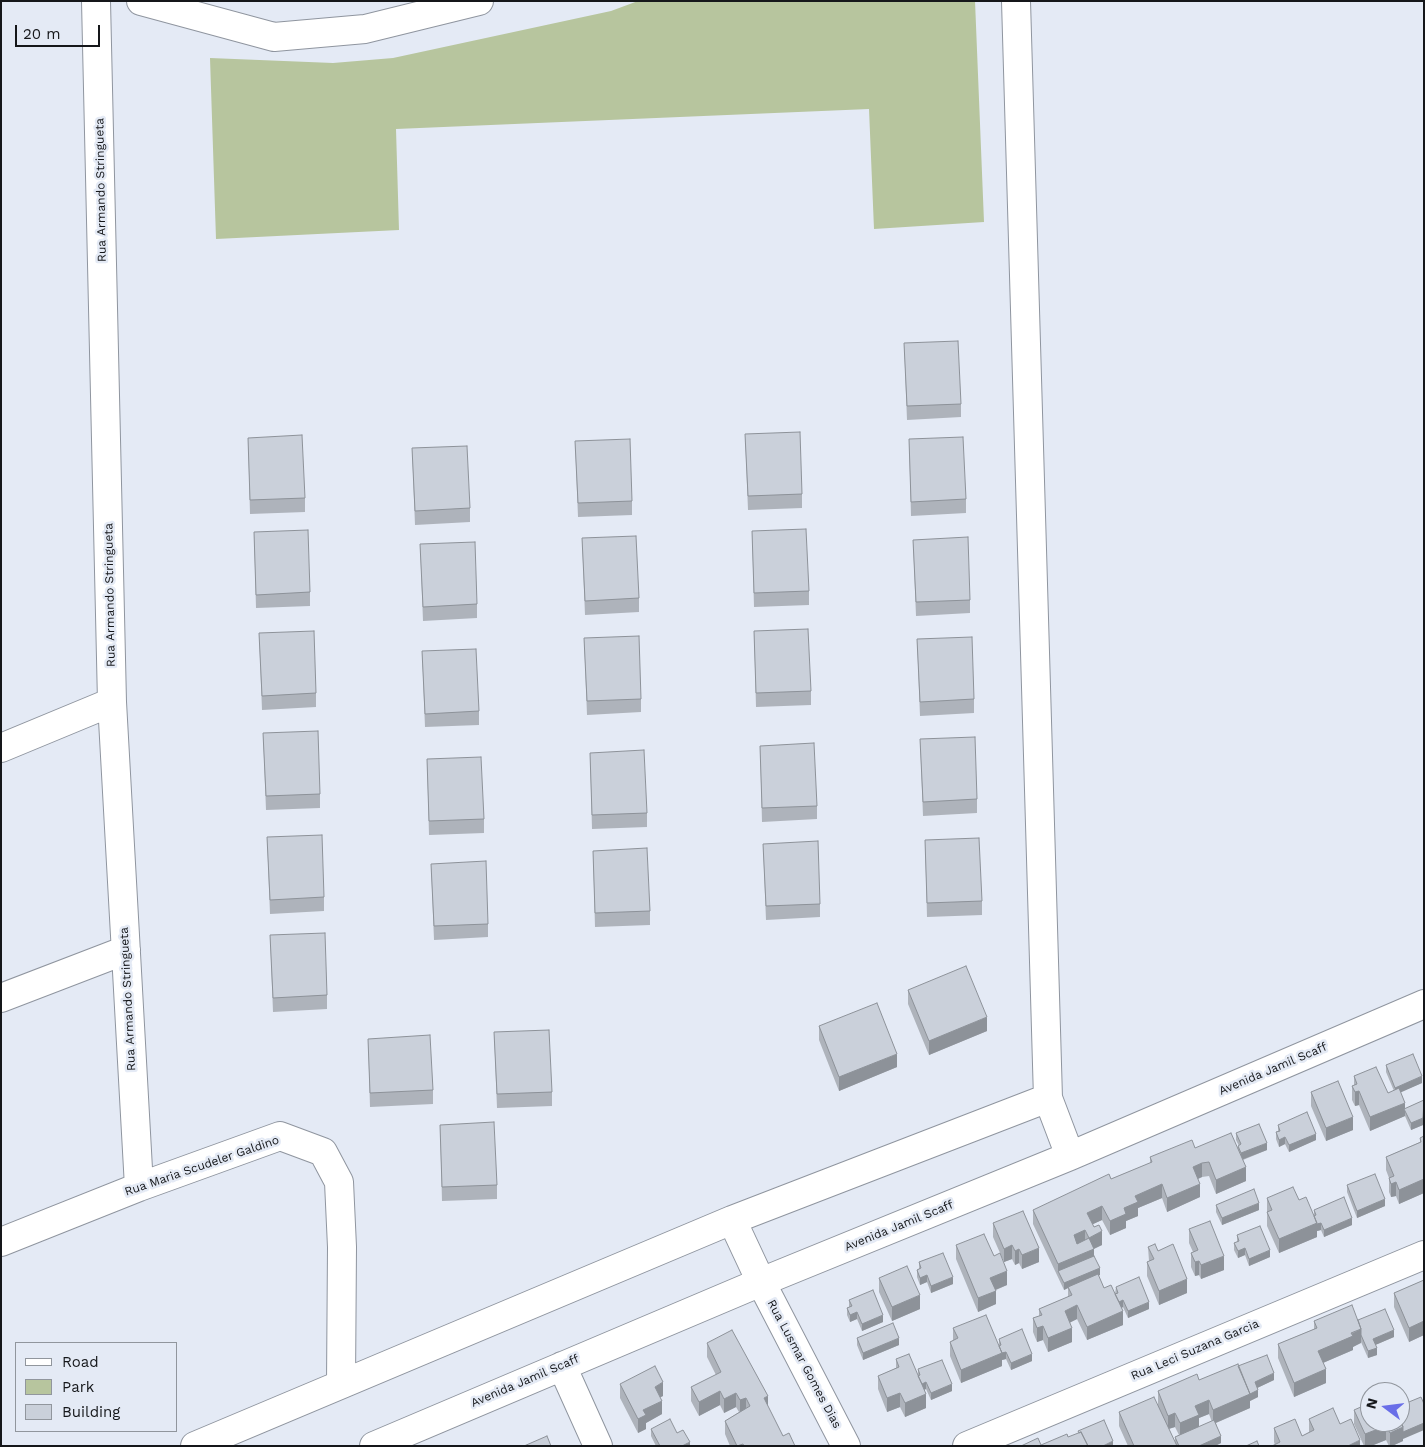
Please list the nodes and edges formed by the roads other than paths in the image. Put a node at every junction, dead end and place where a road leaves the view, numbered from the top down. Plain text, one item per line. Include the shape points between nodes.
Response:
1 (96, 1) edge
2 (141, 1) edge
3 (479, 1) edge
4 (1016, 1) edge
5 (112, 702) junction
6 (1, 748) edge
7 (126, 950) junction
8 (1, 998) edge
9 (1424, 1004) edge
10 (1048, 1098) junction
11 (1070, 1156) junction
12 (139, 1187) junction
13 (732, 1220) junction
14 (1, 1242) edge
15 (1424, 1255) edge
16 (761, 1282) junction
17 (562, 1366) junction
18 (341, 1383) junction
19 (195, 1446) edge
20 (374, 1446) edge
21 (598, 1446) edge
22 (846, 1446) edge
23 (967, 1446) edge

1 - 5 street, Rua Armando Stringueta
2 - 3 street via 274,37 365,29
4 - 10 street
5 - 6 street
5 - 7 street, Rua Armando Stringueta
7 - 8 street
7 - 12 street, Rua Armando Stringueta
9 - 11 street, Avenida Jamil Scaff
10 - 11 street
10 - 13 street
11 - 16 street, Avenida Jamil Scaff
12 - 14 street, Rua Maria Scudeler Galdino
12 - 18 street, Rua Maria Scudeler Galdino via 280,1136 323,1152 339,1182
13 - 16 street, Rua Lusmar Gomes Dias
13 - 18 street
15 - 23 street, Rua Leci Suzana Garcia
16 - 17 street, Avenida Jamil Scaff
16 - 22 street, Rua Lusmar Gomes Dias
17 - 20 street, Avenida Jamil Scaff
17 - 21 street
18 - 19 street

